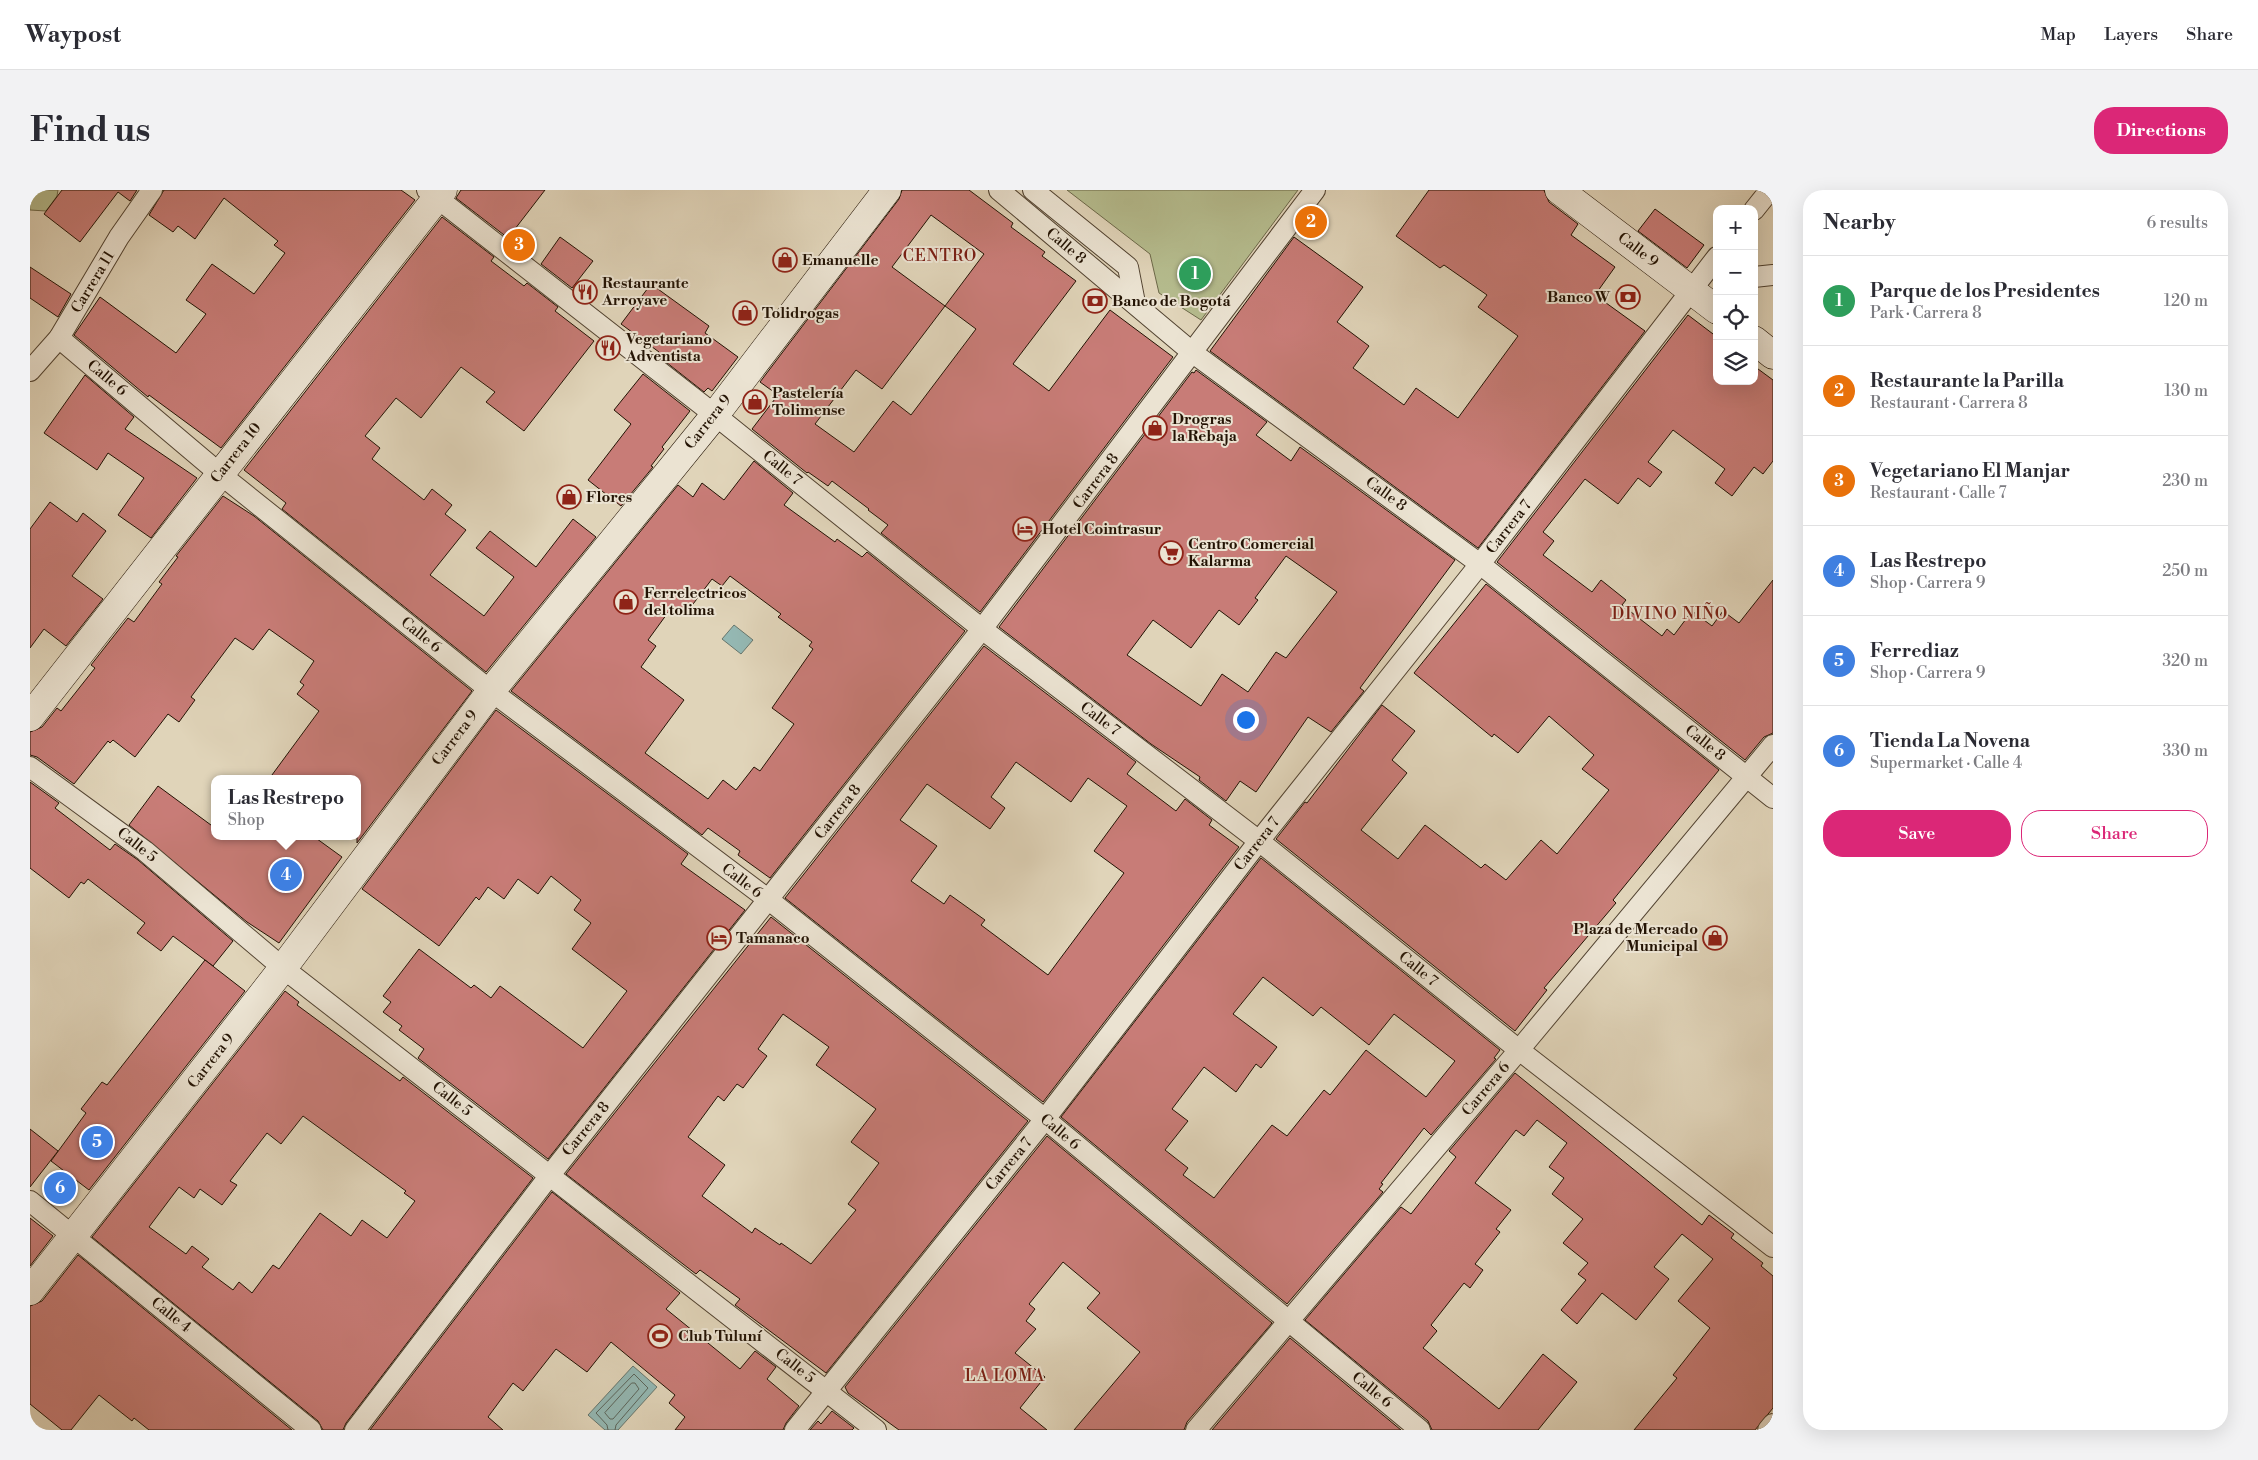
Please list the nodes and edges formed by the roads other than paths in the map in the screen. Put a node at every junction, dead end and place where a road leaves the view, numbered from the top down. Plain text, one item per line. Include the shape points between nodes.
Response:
1 (152, 190) edge
2 (887, 190) edge
3 (999, 190) edge
4 (1033, 190) edge
5 (1315, 190) edge
6 (1559, 190) edge
7 (1770, 190) edge
8 (435, 193) edge
9 (1758, 205) edge
10 (1713, 266) edge
11 (1773, 275) edge
12 (1758, 277) edge
13 (1704, 286) edge
14 (1134, 303) junction
15 (1713, 303) edge
16 (59, 338) junction
17 (1758, 343) edge
18 (1193, 353) junction
19 (1773, 355) edge
20 (30, 371) edge
21 (715, 415) junction
22 (220, 474) junction
23 (1480, 564) junction
24 (982, 629) junction
25 (491, 691) junction
26 (30, 717) edge
27 (1773, 746) edge
28 (30, 767) edge
29 (1748, 777) junction
30 (1773, 798) edge
31 (1259, 840) junction
32 (769, 900) junction
33 (283, 968) junction
34 (1520, 1050) junction
35 (1045, 1119) junction
36 (550, 1175) junction
37 (30, 1201) edge
38 (75, 1236) junction
39 (1773, 1247) edge
40 (30, 1291) edge
41 (1288, 1322) junction
42 (827, 1391) junction
43 (1773, 1424) edge
44 (311, 1430) edge
45 (355, 1430) edge
46 (796, 1430) edge
47 (876, 1430) edge
48 (1196, 1430) edge
49 (1420, 1430) edge
50 (1768, 1430) edge

1 - 16 street, Carrera 11 via 119,237
2 - 21 main road, Carrera 9
3 - 14 street, Calle 8
4 - 14 street via 1128,267
5 - 18 street, Carrera 8
6 - 13 main road, Calle 9
7 - 9 street
8 - 21 street, Calle 7
8 - 22 main road, Carrera 10
10 - 13 street, Carrera 7
11 - 12 street
13 - 15 main road, Calle 9
13 - 23 street, Carrera 7
14 - 18 street, Calle 8
16 - 20 street, Carrera 11
16 - 22 street, Calle 6
17 - 19 main road
18 - 23 street, Calle 8
18 - 24 street, Carrera 8
21 - 24 street, Calle 7
21 - 25 main road, Carrera 9
22 - 25 street, Calle 6
22 - 26 main road, Carrera 10
23 - 29 street, Calle 8
23 - 31 street, Carrera 7
24 - 31 street, Calle 7
24 - 32 street, Carrera 8
25 - 32 street, Calle 6
25 - 33 main road, Carrera 9
27 - 29 street, Carrera 6
28 - 33 street, Calle 5 via 145,851
29 - 30 street, Calle 8
29 - 34 street, Carrera 6
31 - 34 street, Calle 7
31 - 35 street, Carrera 7
32 - 35 street, Calle 6
32 - 36 street, Carrera 8
33 - 36 street, Calle 5
33 - 38 main road, Carrera 9
34 - 39 street, Calle 7
34 - 41 street, Carrera 6
35 - 41 street, Calle 6
35 - 42 street, Carrera 7
36 - 42 street, Calle 5
36 - 45 street, Carrera 8
37 - 38 street, Calle 4
38 - 40 main road, Carrera 9
38 - 44 street, Calle 4
41 - 48 street, Carrera 6
41 - 49 street, Calle 6
42 - 46 street, Carrera 7
42 - 47 street, Calle 5
43 - 50 street

